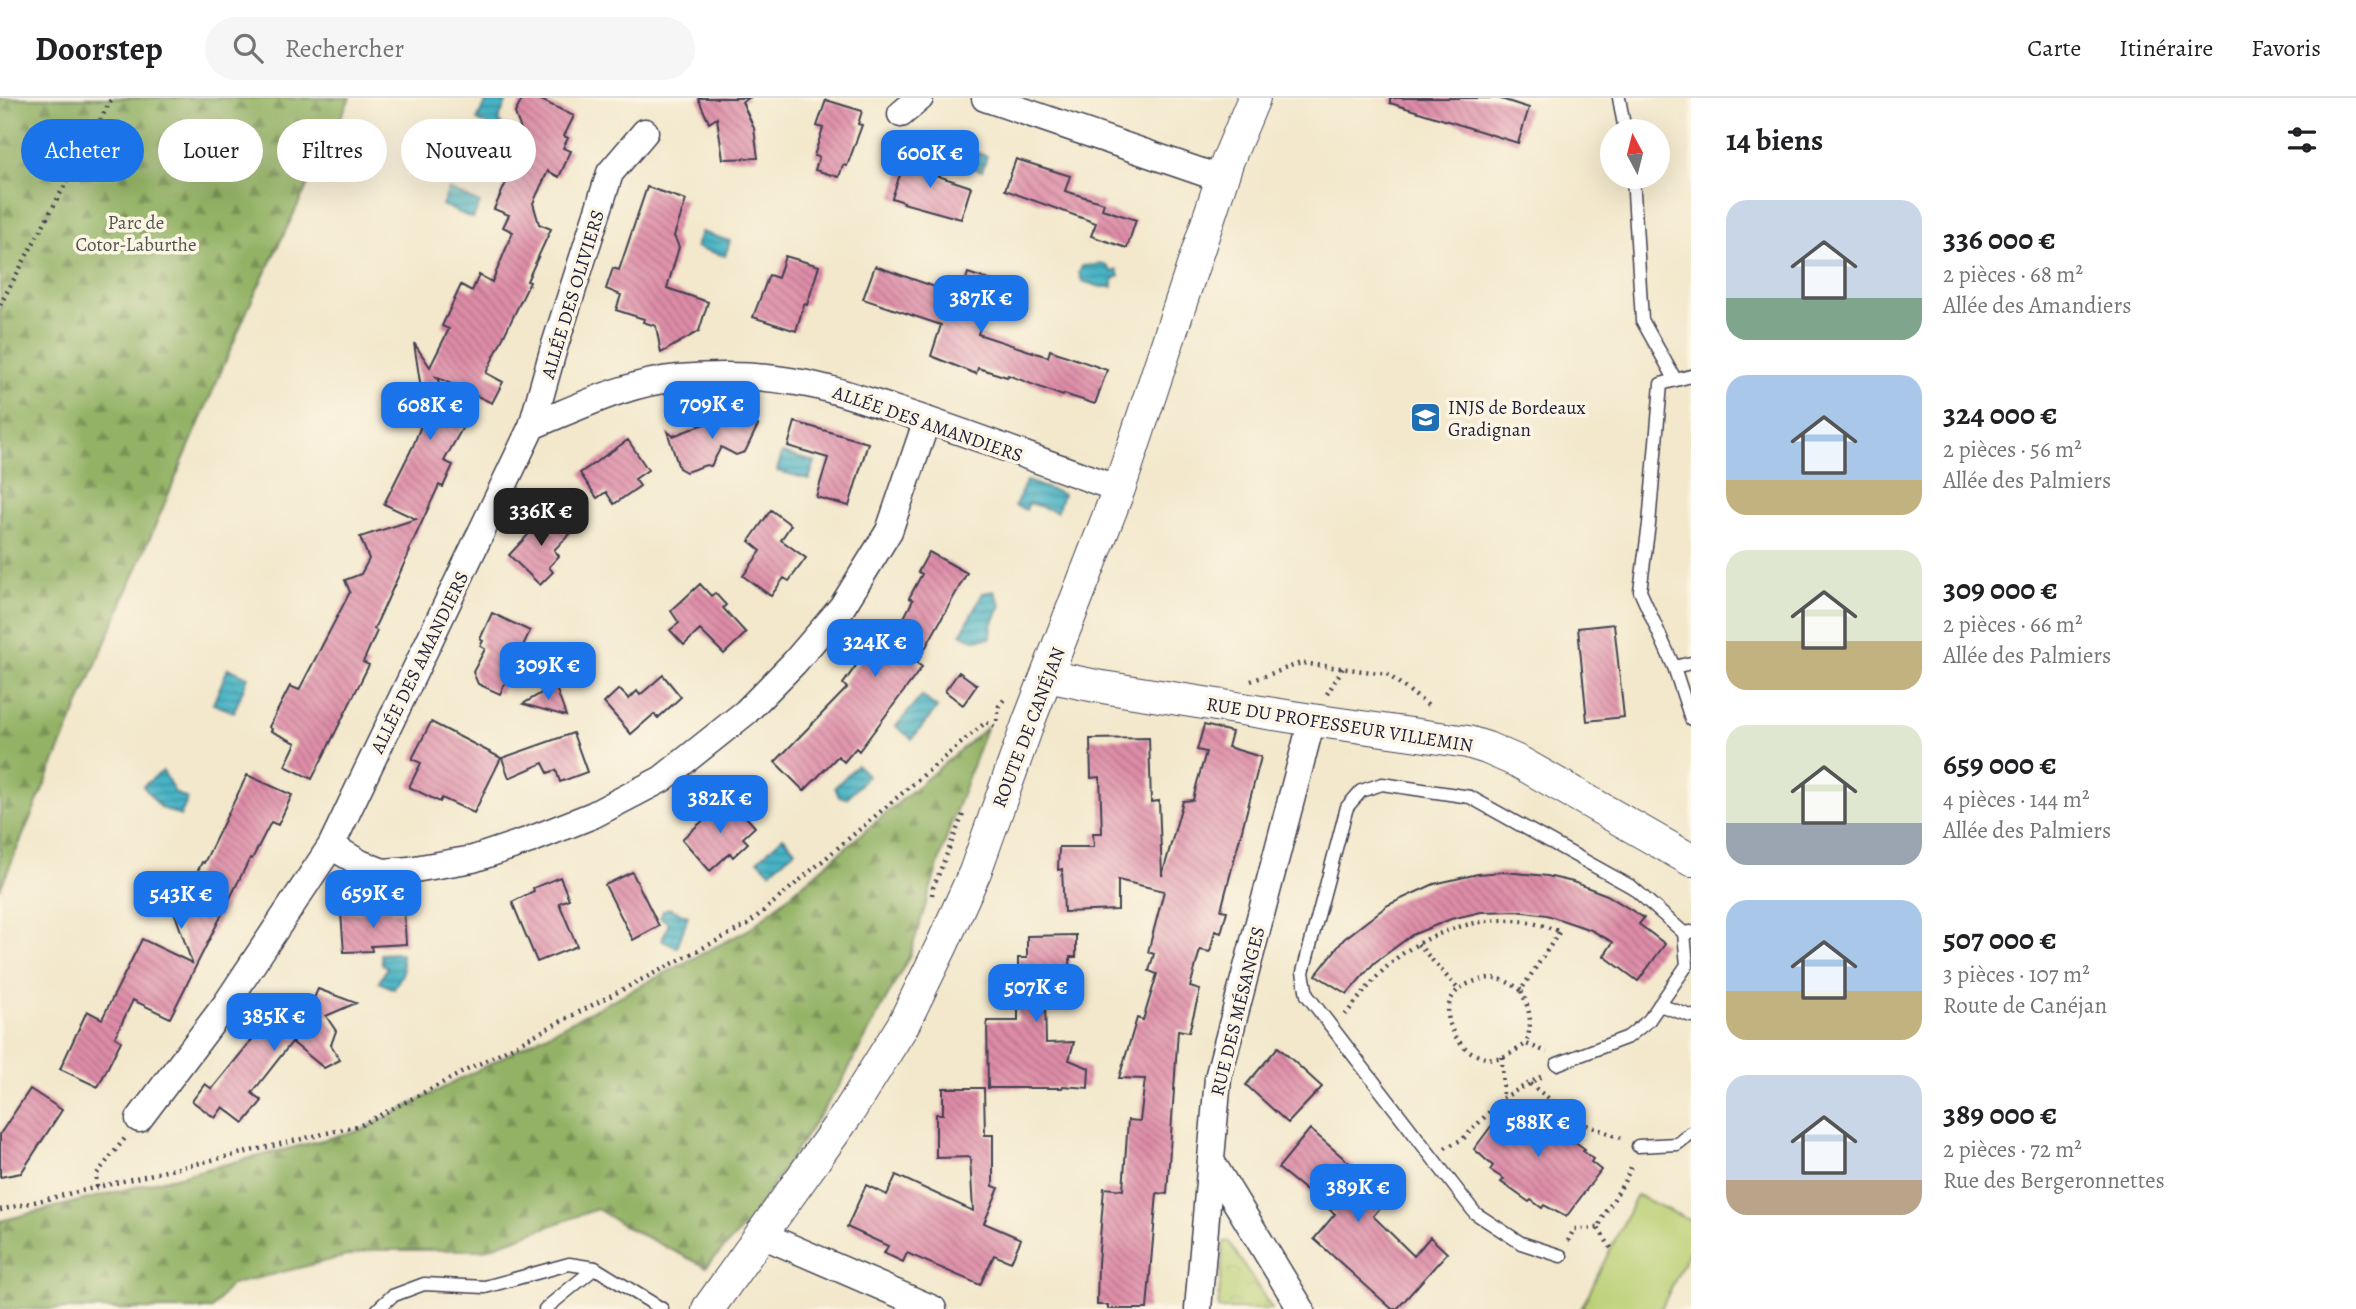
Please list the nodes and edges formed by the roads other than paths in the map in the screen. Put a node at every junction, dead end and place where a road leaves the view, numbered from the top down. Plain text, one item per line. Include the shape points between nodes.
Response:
1 (985, 98) edge
2 (1254, 98) edge
3 (1619, 98) edge
4 (1623, 119) edge
5 (645, 132) dead end
6 (1222, 180) junction
7 (1634, 189) edge
8 (1691, 376) edge
9 (1675, 379) junction
10 (927, 420) junction
11 (532, 426) junction
12 (1119, 489) junction
13 (1691, 663) edge
14 (1674, 667) junction
15 (1047, 676) junction
16 (1691, 719) edge
17 (1312, 720) junction
18 (331, 846) junction
19 (1691, 860) edge
20 (1688, 933) edge
21 (1689, 965) edge
22 (1659, 1006) junction
23 (1691, 1016) edge
24 (1557, 1064) road end
25 (139, 1119) road end
26 (1691, 1133) edge
27 (1638, 1146) road end
28 (1211, 1161) junction
29 (762, 1235) junction
30 (1561, 1256) road end
31 (595, 1268) junction
32 (378, 1309) edge
33 (545, 1309) edge
34 (662, 1309) edge
35 (708, 1309) edge
36 (933, 1309) edge
37 (1198, 1309) edge
38 (1301, 1309) edge

1 - 6 street
2 - 6 street, ROUTE DE CANÉJAN
3 - 4 lane
5 - 11 street, ALLÉE DES OLIVIERS via 610,173
6 - 12 street, ROUTE DE CANÉJAN
7 - 9 lane via 1642,320
8 - 9 lane
9 - 14 lane via 1661,384 1640,591
10 - 11 street, ALLÉE DES AMANDIERS via 795,381 719,377 647,383
10 - 12 street, ALLÉE DES AMANDIERS
10 - 18 street via 889,531 842,607 746,712 663,779 593,815 473,859 383,872
11 - 18 street, ALLÉE DES AMANDIERS
12 - 15 street, ROUTE DE CANÉJAN
13 - 14 lane
14 - 16 lane
15 - 17 street, RUE DU PROFESSEUR VILLEMIN
15 - 29 street, ROUTE DE CANÉJAN via 975,872 904,1025
17 - 19 street, RUE DU PROFESSEUR VILLEMIN via 1487,748
17 - 28 street, RUE DES MÉSANGES via 1218,1078
18 - 25 street, ALLÉE DES AMANDIERS via 226,1004
20 - 21 lane
20 - 30 lane via 1632,887 1470,797 1382,784 1361,791 1347,807 1303,972 1307,995 1475,1213 1521,1243
21 - 22 lane
22 - 23 lane
22 - 24 lane via 1628,1037
26 - 27 lane via 1677,1144
28 - 37 street, RUE DES MÉSANGES
28 - 38 street
29 - 35 street, ROUTE DE CANÉJAN
29 - 36 street
31 - 32 lane via 569,1264 485,1287 425,1284 392,1296
31 - 33 lane
31 - 34 lane

